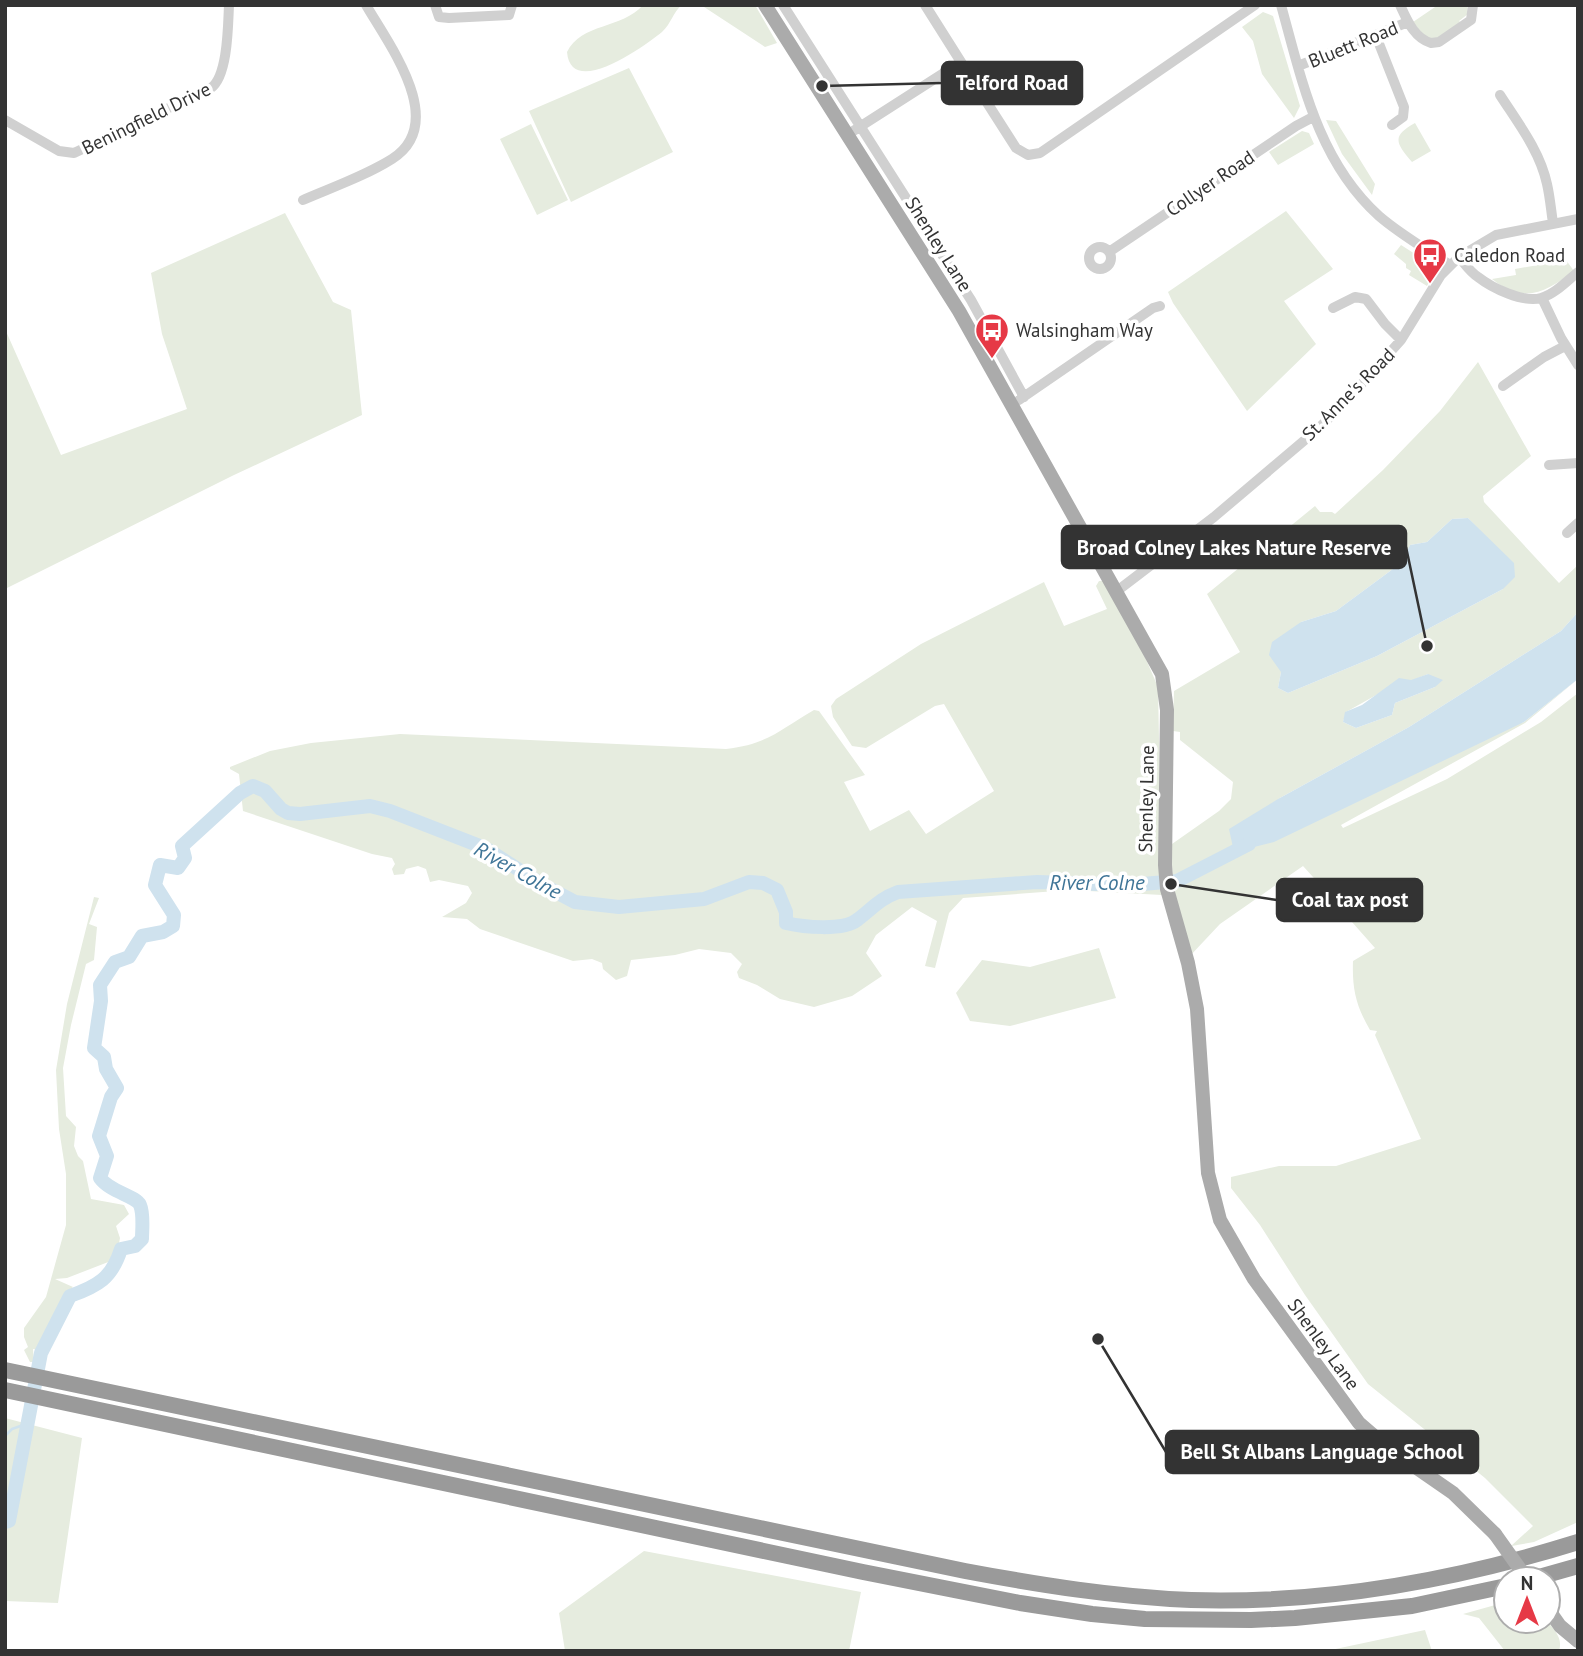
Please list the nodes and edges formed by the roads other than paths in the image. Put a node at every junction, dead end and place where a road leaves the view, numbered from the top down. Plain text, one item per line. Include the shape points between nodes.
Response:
1 (229, 5) edge
2 (366, 5) edge
3 (435, 5) edge
4 (512, 5) edge
5 (765, 5) edge
6 (783, 5) edge
7 (925, 5) edge
8 (1255, 5) edge
9 (1281, 5) edge
10 (1400, 5) edge
11 (1473, 5) edge
12 (1408, 22) junction
13 (1376, 36) junction
14 (961, 62) junction
15 (1298, 66) junction
16 (1500, 95) dead end
17 (1313, 117) junction
18 (5, 120) edge
19 (1392, 125) dead end
20 (853, 131) junction
21 (303, 200) dead end
22 (1578, 219) edge
23 (1553, 223) junction
24 (1109, 252) dead end
25 (1459, 257) junction
26 (1450, 265) junction
27 (1578, 272) edge
28 (1542, 298) junction
29 (1160, 306) dead end
30 (1333, 307) dead end
31 (1401, 340) junction
32 (1565, 346) junction
33 (1578, 365) edge
34 (1503, 386) dead end
35 (1024, 397) junction
36 (1011, 405) junction
37 (1578, 463) edge
38 (1549, 465) dead end
39 (1578, 523) edge
40 (1567, 533) dead end
41 (1116, 591) junction
42 (5, 1370) edge
43 (5, 1390) edge
44 (1578, 1542) edge
45 (1519, 1565) edge
46 (1492, 1589) edge
47 (1562, 1629) edge
48 (1572, 1646) edge

1 - 18 street, Beningfield Drive via 217,85 74,153 59,151
2 - 21 street via 414,96 416,126 394,158
3 - 4 street via 439,17 449,18 509,15
5 - 20 main road, Shenley Lane
6 - 20 street, Shenley Lane
7 - 14 street
8 - 14 street via 1033,155 1017,148
9 - 15 street
10 - 12 street, Bluett Road
11 - 12 street, Bluett Road via 1471,20 1435,43 1422,40
12 - 13 street, Bluett Road
13 - 15 street, Bluett Road
13 - 19 street via 1404,107 1403,117
14 - 20 street
15 - 17 street
16 - 23 street via 1539,160
17 - 24 street, Collyer Road
17 - 26 street via 1335,162 1365,202 1394,228
20 - 35 street, Shenley Lane via 971,300
20 - 36 main road, Shenley Lane
22 - 23 street, St. Anne's Road
23 - 25 street, St. Anne's Road via 1496,236
25 - 26 street, St. Anne's Road
25 - 28 street via 1476,276 1496,287 1524,298
26 - 31 street, St. Anne's Road
27 - 28 street
28 - 32 street
29 - 35 street
30 - 31 street via 1359,297 1369,302
31 - 41 street, St. Anne's Road via 1318,428 1214,517
32 - 33 street
32 - 34 street
35 - 36 street
36 - 41 main road, Shenley Lane
37 - 38 street
39 - 40 street
41 - 45 main road, Shenley Lane, bridge via 1165,685 1164,865 1197,1009 1208,1174 1220,1220 1254,1279 1359,1423 1453,1493
42 - 44 highway via 965,1571 1108,1594 1192,1600 1328,1595 1449,1577
43 - 46 highway via 863,1572 1092,1614 1159,1619 1295,1618 1412,1606
47 - 48 main road

